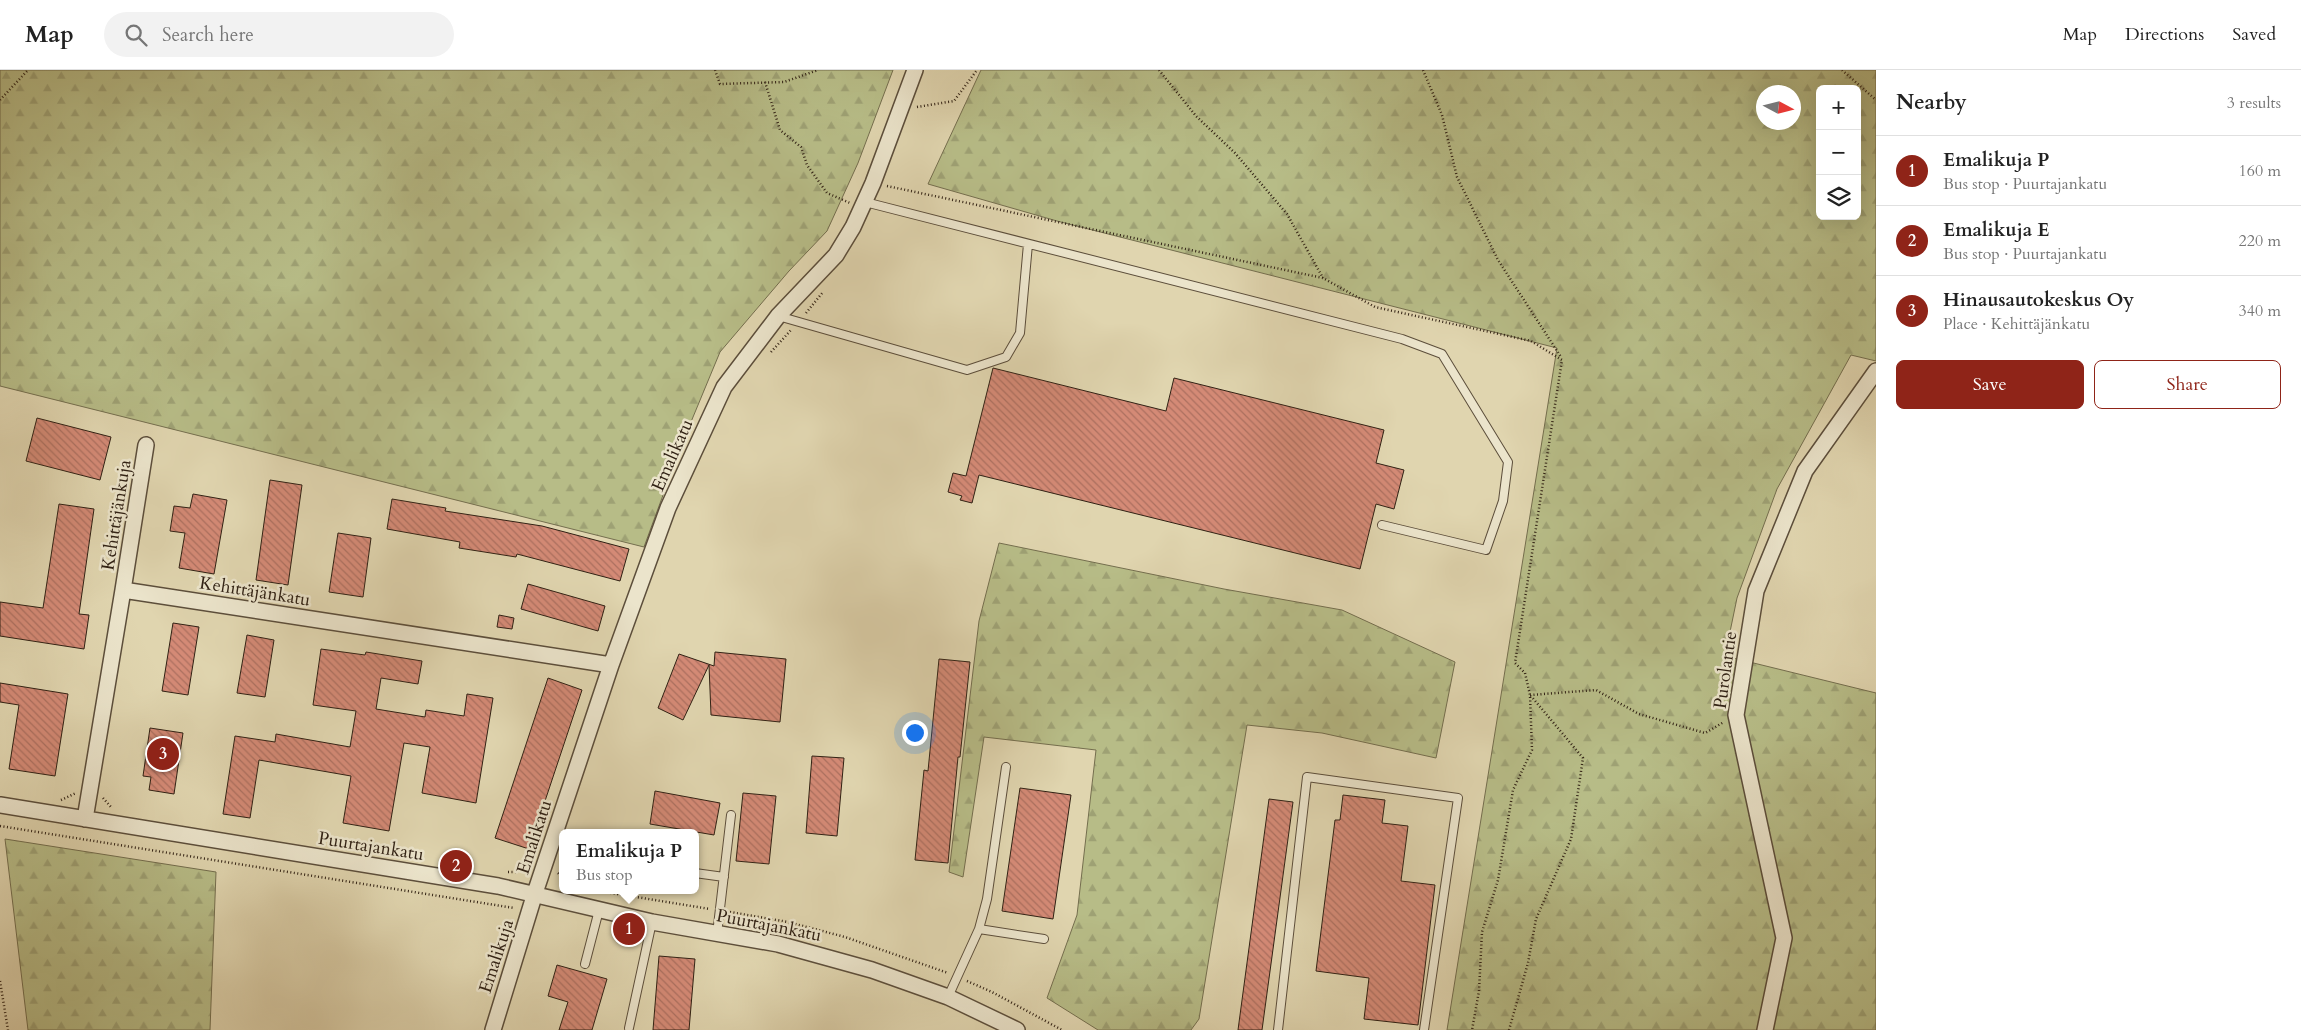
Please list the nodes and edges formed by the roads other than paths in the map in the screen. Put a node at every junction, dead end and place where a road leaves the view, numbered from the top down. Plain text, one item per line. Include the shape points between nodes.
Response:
1 (915, 70) edge
2 (869, 206) junction
3 (1028, 244) junction
4 (778, 316) junction
5 (1876, 371) edge
6 (146, 446) dead end
7 (1382, 525) dead end
8 (123, 590) junction
9 (611, 665) junction
10 (1006, 767) dead end
11 (0, 805) edge
12 (731, 815) dead end
13 (84, 819) junction
14 (699, 874) edge
15 (724, 877) junction
16 (535, 893) junction
17 (600, 910) junction
18 (652, 922) junction
19 (979, 929) junction
20 (717, 934) junction
21 (1044, 939) dead end
22 (585, 964) dead end
23 (948, 997) junction
24 (629, 1028) dead end
25 (493, 1030) edge
26 (1017, 1030) edge
27 (1278, 1030) edge
28 (1424, 1030) edge
29 (1765, 1030) edge

1 - 2 street, Emalikatu via 879,185
2 - 3 lane
2 - 4 street, Emalikatu via 836,255
3 - 4 lane via 1020,333 1006,357 967,370
3 - 7 lane via 1402,339 1442,354 1508,462 1503,501 1486,550
4 - 9 street, Emalikatu via 724,387 712,411 668,508
5 - 29 street, Purolantie via 1805,471 1756,592 1736,715 1784,938
6 - 8 street, Kehittäjänkuja
8 - 9 street, Kehittäjänkatu
8 - 13 street
9 - 16 street, Emalikatu
10 - 19 lane via 987,899
11 - 13 street, Puurtajankatu
12 - 15 lane
13 - 16 street, Puurtajankatu
14 - 15 lane
15 - 20 lane
16 - 17 street, Puurtajankatu
16 - 25 street, Emalikuja
17 - 18 street, Puurtajankatu
17 - 22 lane
18 - 20 street, Puurtajankatu
18 - 24 lane
19 - 21 lane
19 - 23 lane
20 - 23 street, Puurtajankatu via 778,944 840,960
23 - 26 street, Puurtajankatu
27 - 28 lane via 1307,777 1458,798

